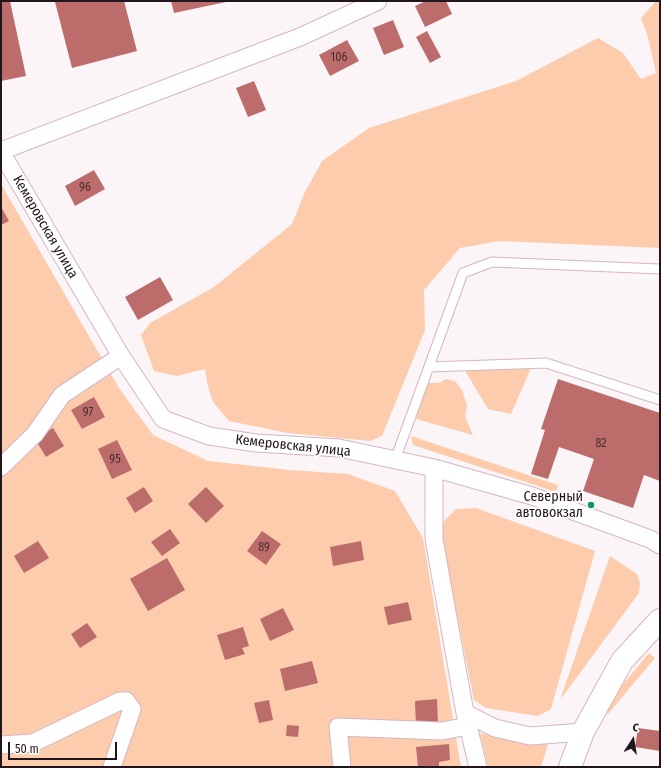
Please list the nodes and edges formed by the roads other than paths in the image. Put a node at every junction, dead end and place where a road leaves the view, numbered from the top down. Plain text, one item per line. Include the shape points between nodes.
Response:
1 (378, 1) edge
2 (1, 152) edge
3 (660, 268) edge
4 (121, 356) junction
5 (429, 367) junction
6 (660, 400) edge
7 (395, 460) junction
8 (1, 467) edge
9 (434, 468) junction
10 (660, 545) edge
11 (660, 620) edge
12 (466, 720) junction
13 (583, 732) junction
14 (1, 745) edge
15 (112, 767) edge
16 (342, 767) edge
17 (478, 767) edge
18 (570, 767) edge

1 - 2 street via 300,37
2 - 4 street, Кемеровская улица
3 - 5 lane via 492,262 463,274
4 - 7 street, Кемеровская улица via 162,419 208,436 256,443 339,448
4 - 8 street via 62,395 35,434
5 - 6 lane via 546,363
5 - 7 lane
7 - 9 street, Кемеровская улица
9 - 10 street, Кемеровская улица via 532,496 650,539
9 - 12 street via 434,539
11 - 13 main road via 622,661
12 - 13 street via 530,736
12 - 16 street via 442,731 338,727
12 - 17 street
13 - 18 main road
14 - 15 street via 33,743 120,700 126,701 132,709

